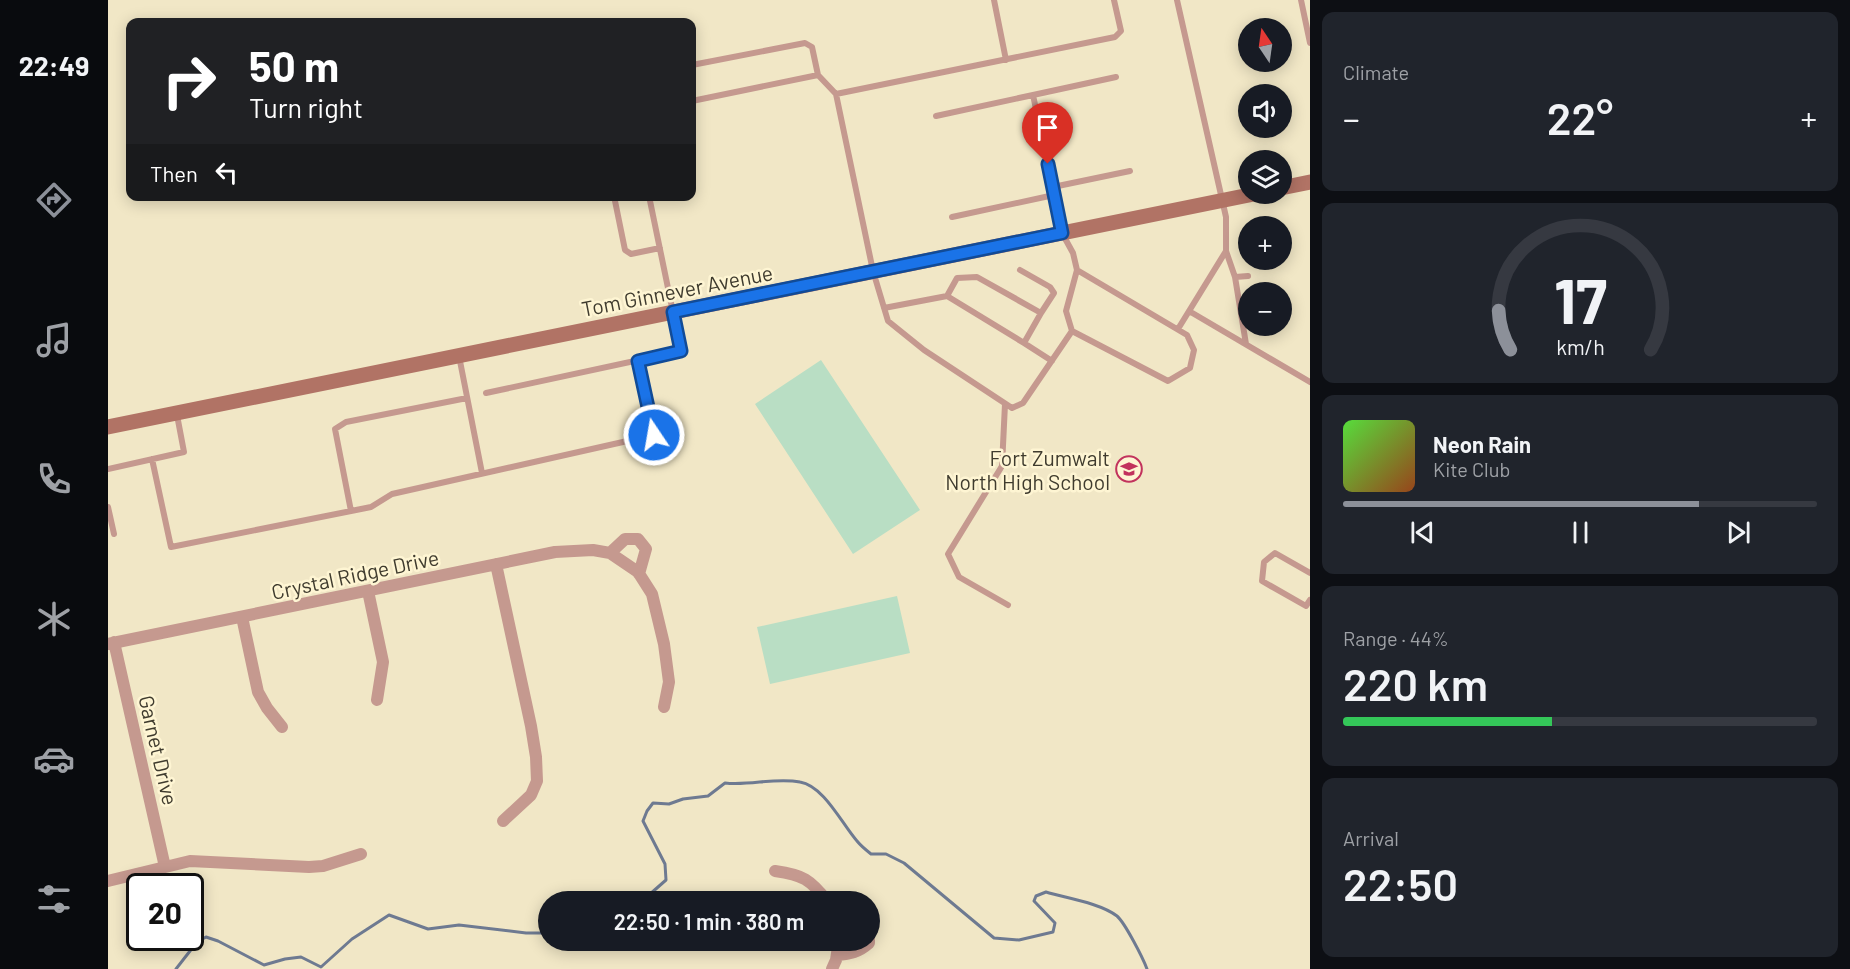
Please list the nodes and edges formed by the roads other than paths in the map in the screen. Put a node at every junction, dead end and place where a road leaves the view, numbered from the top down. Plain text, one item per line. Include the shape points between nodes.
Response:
1 (994, 0) edge
2 (1114, 0) edge
3 (1177, 0) edge
4 (1301, 0) edge
5 (1310, 43) edge
6 (1006, 60) junction
7 (696, 64) edge
8 (818, 75) junction
9 (1116, 77) dead end
10 (836, 94) junction
11 (1033, 96) junction
12 (696, 100) edge
13 (936, 116) dead end
14 (1130, 171) dead end
15 (1310, 182) edge
16 (1292, 186) edge
17 (1053, 187) junction
18 (1054, 195) junction
19 (1238, 197) edge
20 (1221, 200) junction
21 (615, 201) edge
22 (650, 201) edge
23 (952, 217) dead end
24 (1062, 233) junction
25 (660, 248) junction
26 (1226, 251) junction
27 (1020, 270) dead end
28 (1077, 270) junction
29 (873, 271) junction
30 (1248, 276) dead end
31 (1235, 277) junction
32 (947, 296) junction
33 (884, 308) junction
34 (1189, 311) junction
35 (673, 312) junction
36 (1041, 313) junction
37 (1178, 329) junction
38 (1072, 331) junction
39 (1024, 343) junction
40 (1246, 344) junction
41 (459, 355) junction
42 (638, 361) junction
43 (1052, 361) junction
44 (1310, 382) edge
45 (486, 393) dead end
46 (467, 398) junction
47 (1005, 404) junction
48 (176, 413) junction
49 (108, 427) edge
50 (152, 459) junction
51 (108, 469) edge
52 (482, 473) junction
53 (108, 507) edge
54 (351, 511) junction
55 (114, 534) dead end
56 (610, 553) junction
57 (496, 564) junction
58 (1310, 573) edge
59 (639, 574) junction
60 (368, 591) junction
61 (1310, 600) edge
62 (1008, 605) dead end
63 (242, 617) junction
64 (111, 643) edge
65 (376, 700) dead end
66 (664, 706) dead end
67 (282, 727) dead end
68 (502, 822) dead end
69 (361, 854) dead end
70 (165, 867) junction
71 (775, 871) dead end
72 (108, 881) edge
73 (819, 891) edge
74 (838, 951) edge
75 (860, 951) edge
76 (837, 955) junction
77 (832, 969) edge

1 - 6 lane
2 - 6 lane via 1121,31 1115,37
3 - 20 lane
4 - 5 lane
6 - 10 lane
7 - 8 lane via 806,43 812,47
8 - 10 lane
8 - 12 lane
9 - 11 lane
10 - 29 lane
11 - 13 lane
11 - 17 lane
14 - 17 lane
15 - 16 main road
17 - 18 lane
18 - 23 lane
18 - 24 lane
19 - 20 main road, Tom Ginnever Avenue
20 - 24 main road, Tom Ginnever Avenue
20 - 26 lane via 1226,217
21 - 25 lane via 625,250 631,254
22 - 25 lane
24 - 28 lane
24 - 29 main road, Tom Ginnever Avenue
25 - 35 lane
26 - 31 lane
26 - 34 lane
27 - 36 lane via 1054,293
28 - 37 lane
28 - 38 lane via 1066,311
29 - 33 lane
29 - 35 main road, Tom Ginnever Avenue
30 - 31 lane
31 - 40 lane
32 - 33 lane
32 - 36 lane via 957,278 977,277
32 - 39 lane
33 - 47 lane via 888,321 924,350
34 - 37 lane
34 - 40 lane
35 - 41 main road, Tom Ginnever Avenue
35 - 42 lane via 681,351
36 - 39 lane
37 - 38 lane via 1187,335 1194,350 1190,369 1168,381
38 - 43 lane
39 - 43 lane
40 - 44 lane
41 - 46 lane
41 - 48 main road, Tom Ginnever Avenue
42 - 45 lane
42 - 52 lane via 654,435
43 - 47 lane via 1023,403 1012,408
46 - 52 lane
46 - 54 lane via 346,422 335,429
47 - 62 lane via 1002,466 948,554 959,576
48 - 49 main road, Tom Ginnever Avenue
48 - 50 lane via 184,452
50 - 51 lane
50 - 54 lane via 171,547
52 - 54 lane via 392,494 371,507
53 - 55 lane
56 - 57 street, Crystal Ridge Drive via 555,552
56 - 59 street
56 - 59 street via 625,539 638,539 646,549
57 - 60 street, Crystal Ridge Drive
57 - 68 street via 531,726 537,781 531,795
58 - 61 lane via 1275,553 1264,562 1262,581 1306,606
59 - 66 street via 652,594 664,644 669,682
60 - 63 street, Crystal Ridge Drive
60 - 65 street via 383,662
63 - 64 street, Crystal Ridge Drive
63 - 67 street via 258,692
64 - 70 street, Garnet Drive
69 - 70 street via 323,866 190,861
70 - 72 street
71 - 73 street via 797,874
74 - 76 street
75 - 76 street
76 - 77 street

